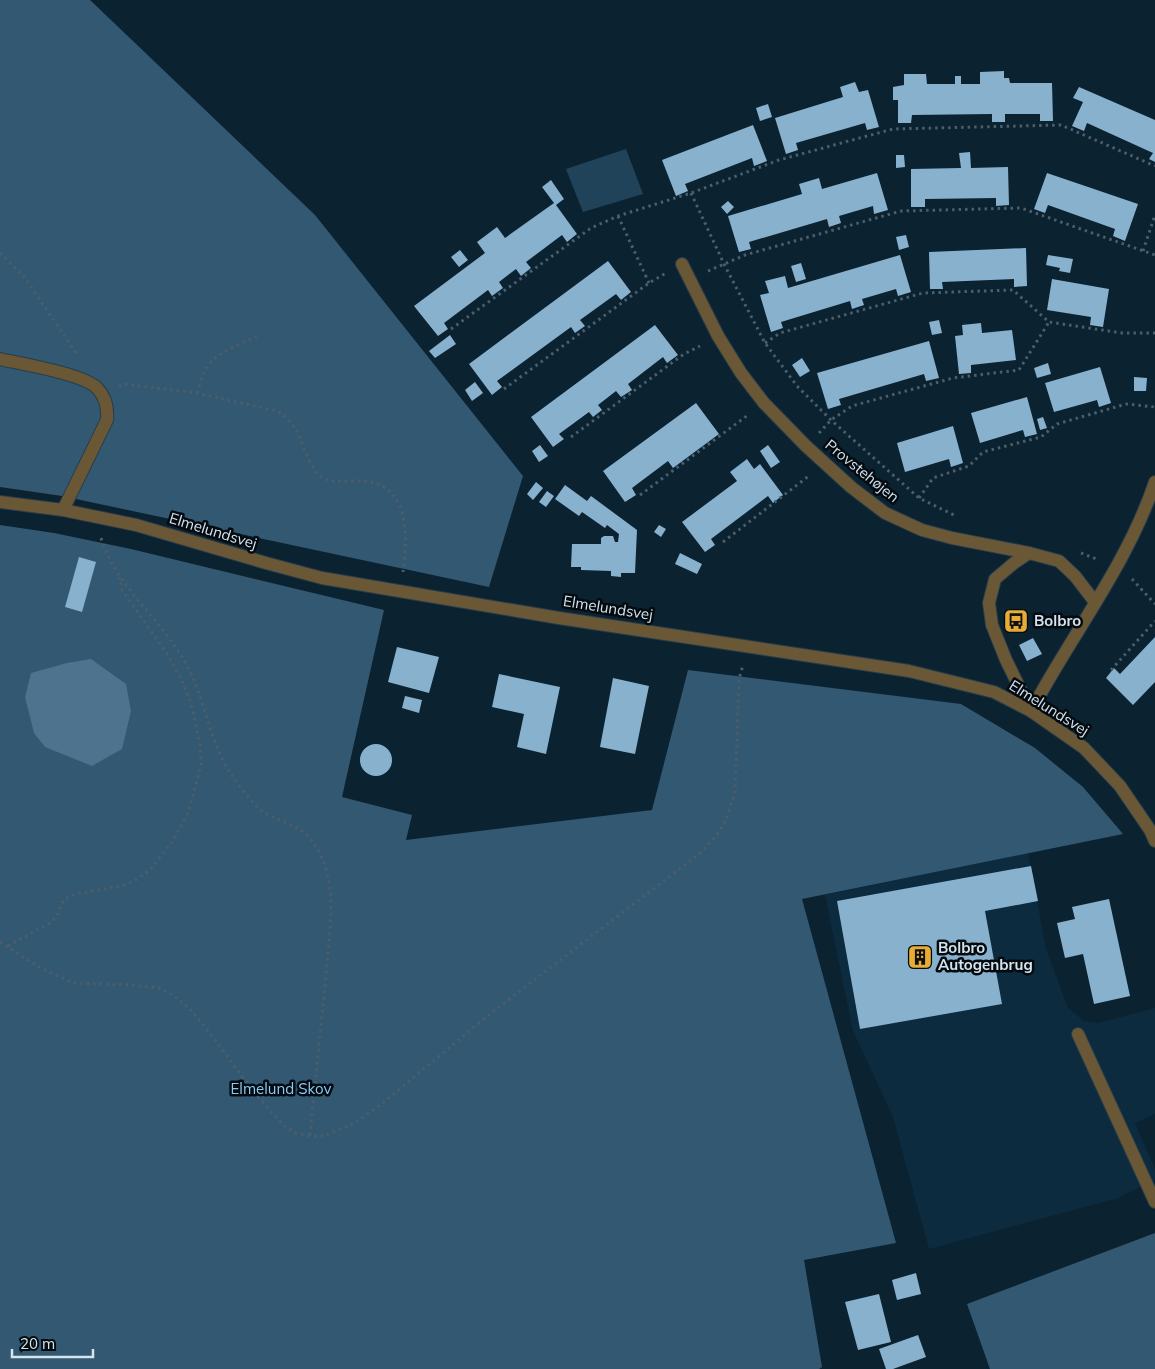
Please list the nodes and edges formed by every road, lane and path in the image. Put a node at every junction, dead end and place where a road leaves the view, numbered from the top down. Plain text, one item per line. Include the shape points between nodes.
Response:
1 (1155, 166) edge
2 (692, 193) junction
3 (1155, 215) edge
4 (618, 216) junction
5 (1143, 250) junction
6 (0, 253) edge
7 (1155, 255) edge
8 (682, 264) joint
9 (724, 264) junction
10 (690, 280) junction
11 (649, 283) junction
12 (1049, 322) junction
13 (451, 329) dead end
14 (1155, 333) edge
15 (257, 336) dead end
16 (718, 336) junction
17 (765, 343) junction
18 (0, 359) edge
19 (81, 361) dead end
20 (504, 389) dead end
21 (197, 393) junction
22 (104, 396) junction
23 (764, 403) junction
24 (1155, 407) edge
25 (831, 420) junction
26 (572, 437) dead end
27 (806, 446) junction
28 (822, 461) junction
29 (1155, 482) edge
30 (640, 495) dead end
31 (919, 498) junction
32 (0, 502) edge
33 (63, 510) junction
34 (94, 516) junction
35 (962, 518) dead end
36 (723, 542) dead end
37 (1029, 553) junction
38 (1081, 553) dead end
39 (1116, 567) junction
40 (119, 577) junction
41 (400, 592) junction
42 (1095, 602) junction
43 (1155, 604) edge
44 (1155, 621) edge
45 (748, 646) junction
46 (1112, 670) dead end
47 (1031, 711) junction
48 (1155, 841) edge
49 (0, 942) edge
50 (8, 946) junction
51 (1078, 1034) dead end
52 (310, 1136) junction
53 (1155, 1202) edge

1 - 2 path via 1061,125 893,129 779,160
2 - 4 path
2 - 9 path
3 - 5 path
4 - 11 path
4 - 13 path via 591,228
5 - 7 path
5 - 9 path via 1021,208 901,211 745,254
6 - 19 path via 25,278
8 - 10 street, Provstehøjen
8 - 11 path
9 - 10 path
9 - 17 path
10 - 16 street, Provstehøjen
11 - 20 path
12 - 14 path
12 - 17 path via 1013,290 923,293 780,333
12 - 25 path via 1019,370 953,378 852,406
15 - 21 path via 229,349 208,364
16 - 23 street, Provstehøjen via 741,374
16 - 26 path via 684,354
17 - 25 path via 797,386
18 - 22 street via 78,378 91,383
21 - 22 path via 123,384
21 - 41 path via 277,411 288,418 300,436 316,473 327,480 381,485 394,495 403,512 406,532
22 - 33 street via 107,420
23 - 27 street, Provstehøjen
23 - 30 path
24 - 31 path via 1126,404 1057,424 1041,437 983,452 969,466 934,478
25 - 27 path
25 - 31 path
27 - 28 street, Provstehøjen
28 - 36 path via 806,480
28 - 37 street, Provstehøjen via 885,513 922,530
29 - 39 street via 1148,504
31 - 35 path
32 - 33 street, Elmelundsvej
33 - 34 street, Elmelundsvej
34 - 40 path via 106,553
34 - 41 street, Elmelundsvej via 136,524 322,578
37 - 42 street, Provstehøjen via 1059,561
37 - 47 street via 995,579 989,603 992,625
38 - 39 path
39 - 42 street
39 - 43 path via 1139,585
40 - 50 path via 122,590 168,655 191,703 200,743 201,766 188,813 173,841 150,870 120,886 68,897 50,923
40 - 52 path via 173,641 187,664 209,728 231,775 262,810 301,830 323,861 328,877 330,919
41 - 45 street, Elmelundsvej
42 - 47 street
44 - 46 path
45 - 47 street, Elmelundsvej via 909,671 994,692
45 - 52 path via 739,679 734,793 726,820 717,835 699,854 514,995 370,1113 335,1132
47 - 48 street, Elmelundsvej via 1084,748 1120,786
49 - 50 path
50 - 52 path via 74,984 133,984 160,988 174,996 210,1032 252,1090 283,1125 296,1134
51 - 53 street

